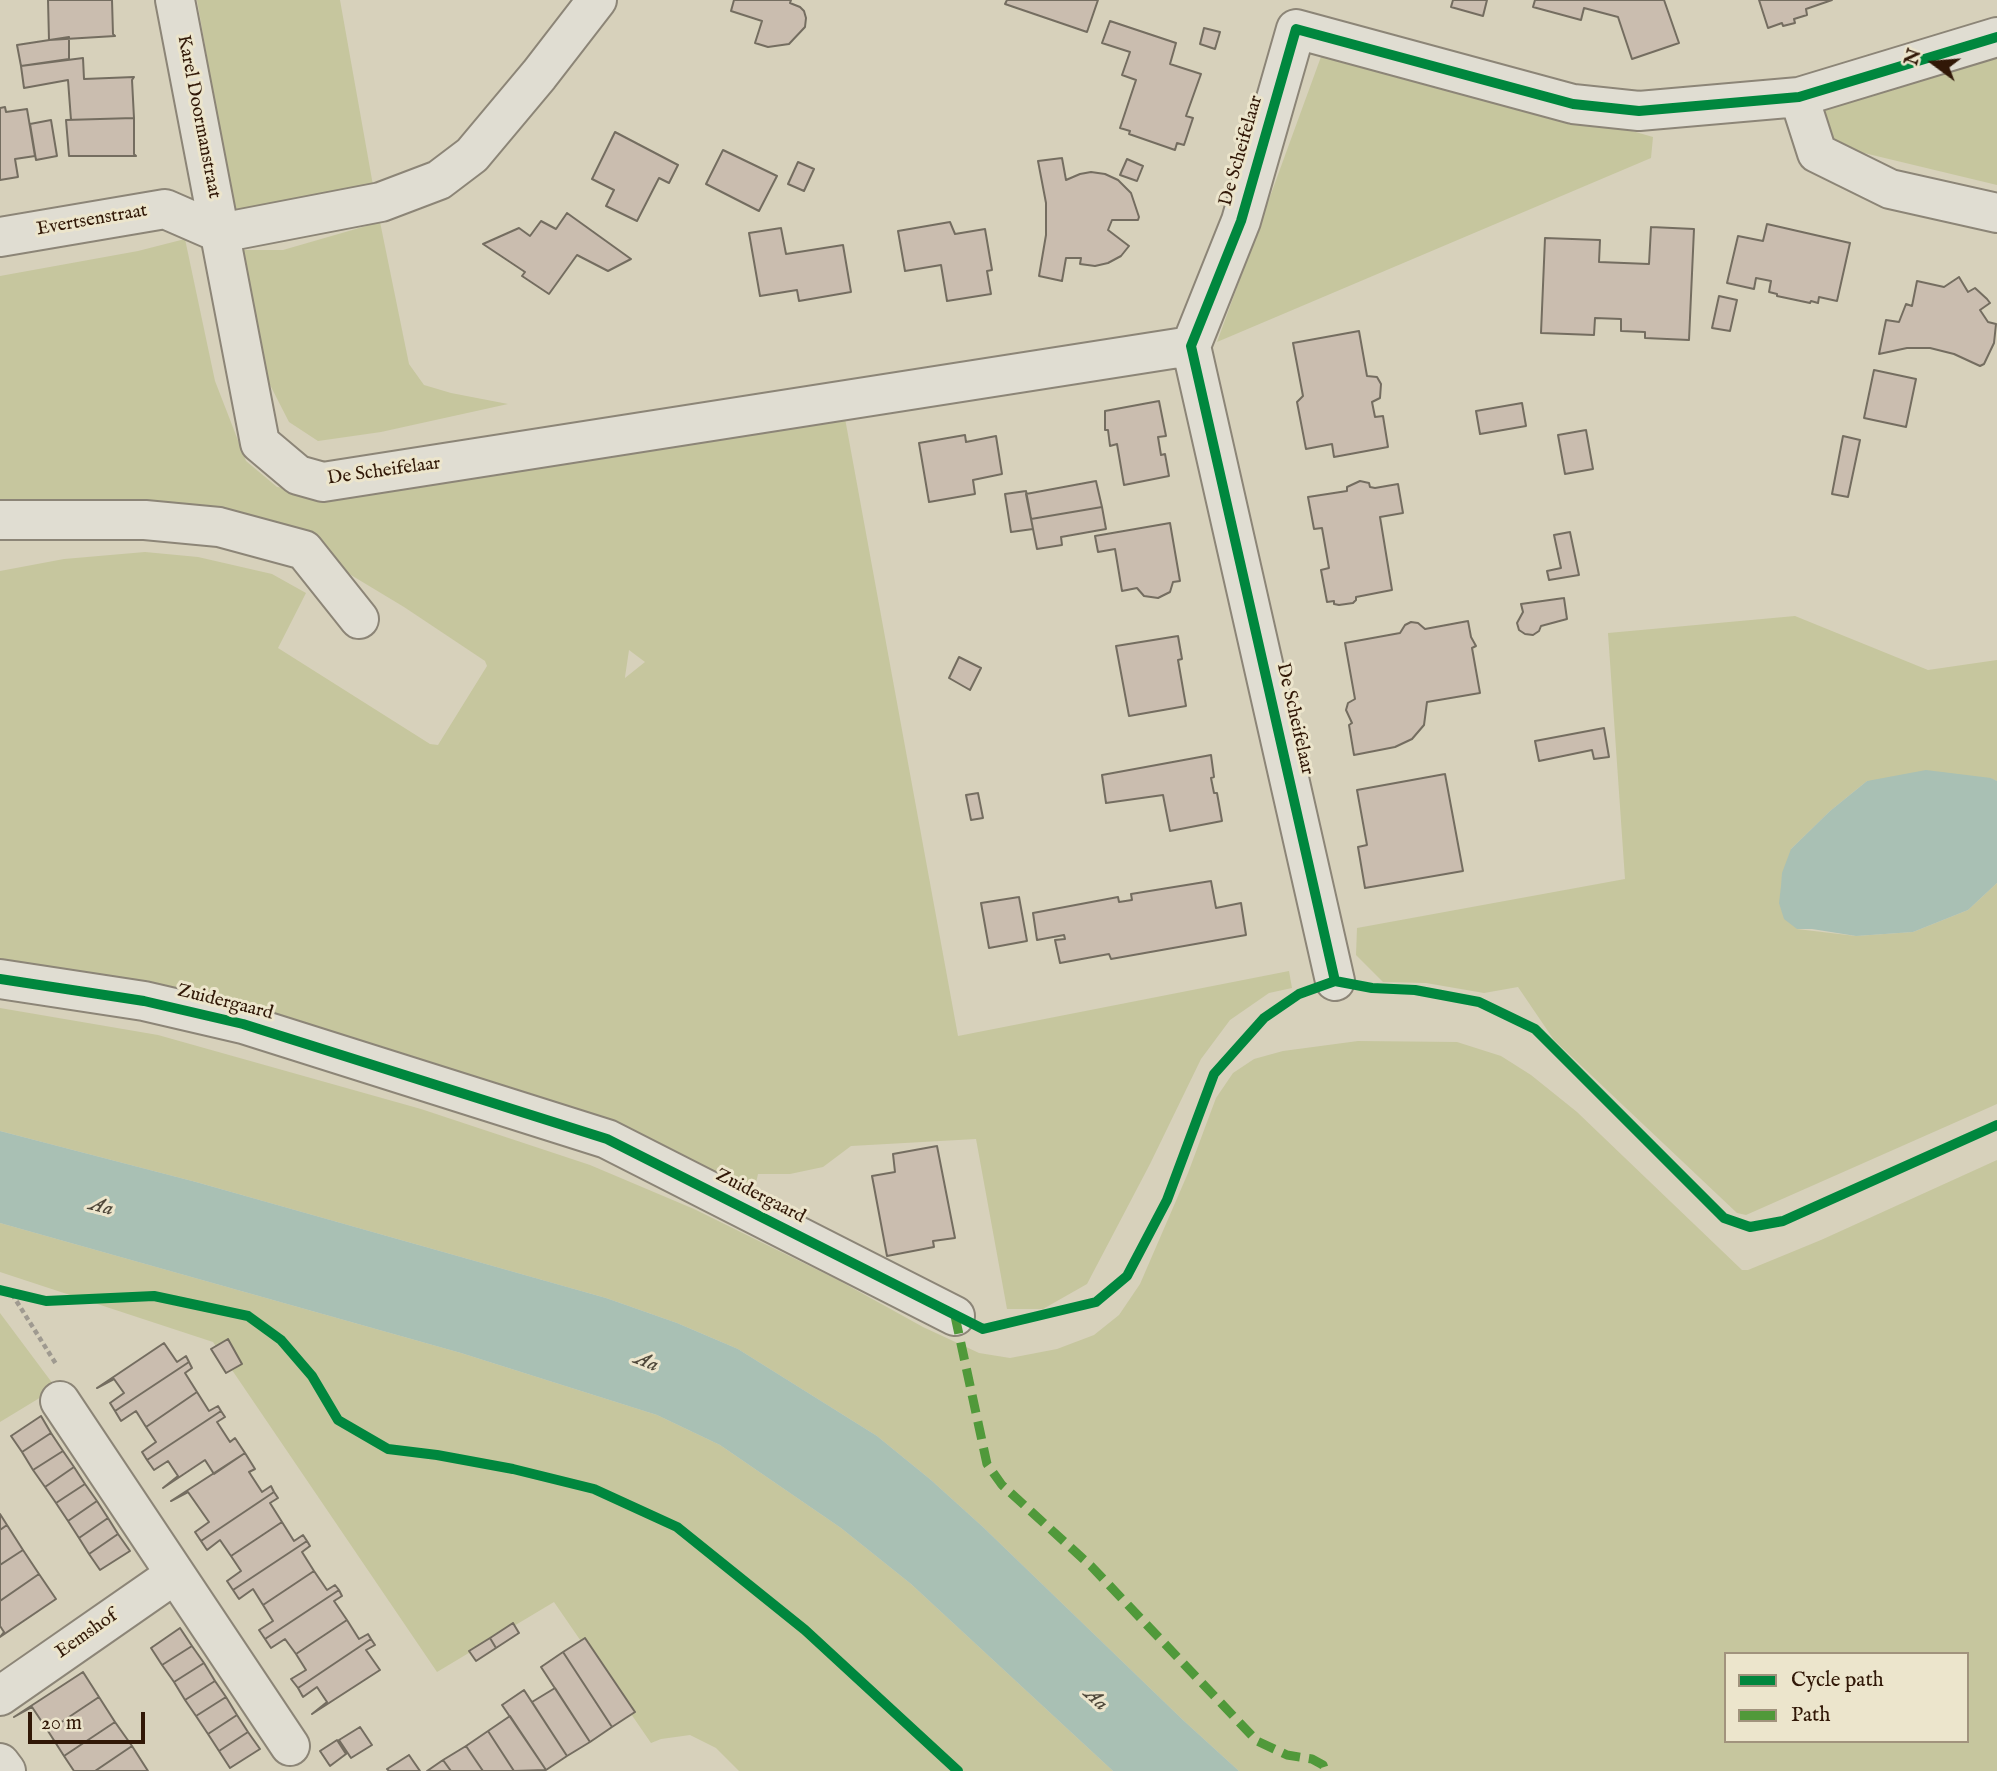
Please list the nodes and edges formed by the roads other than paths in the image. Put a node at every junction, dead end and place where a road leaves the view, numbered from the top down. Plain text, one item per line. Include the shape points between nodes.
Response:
1 (175, 0) edge
2 (597, 0) edge
3 (1300, 15) edge
4 (1997, 37) edge
5 (1799, 97) junction
6 (1997, 213) edge
7 (220, 233) junction
8 (0, 237) edge
9 (1191, 346) junction
10 (0, 520) edge
11 (359, 619) dead end
12 (0, 979) edge
13 (1335, 981) dead end
14 (955, 1316) dead end
15 (60, 1401) road end
16 (174, 1575) junction
17 (0, 1696) edge
18 (290, 1746) dead end
19 (0, 1763) edge
20 (6, 1771) edge

1 - 7 street, Karel Doormanstraat
2 - 7 street via 472,155 439,180 381,202
3 - 5 street, De Scheifelaar via 1573,104 1639,111
3 - 9 street, De Scheifelaar via 1241,221
4 - 5 street, De Scheifelaar
5 - 6 street via 1817,153 1890,189
7 - 8 street, Evertsenstraat via 165,209
7 - 9 street, De Scheifelaar via 260,443 298,475 323,482
9 - 13 street, De Scheifelaar
10 - 11 street via 145,520 219,527 304,550
12 - 14 street, Zuidergaard via 144,1001 243,1024 607,1139
15 - 16 street
16 - 17 street, Eemshof
16 - 18 street
19 - 20 street

